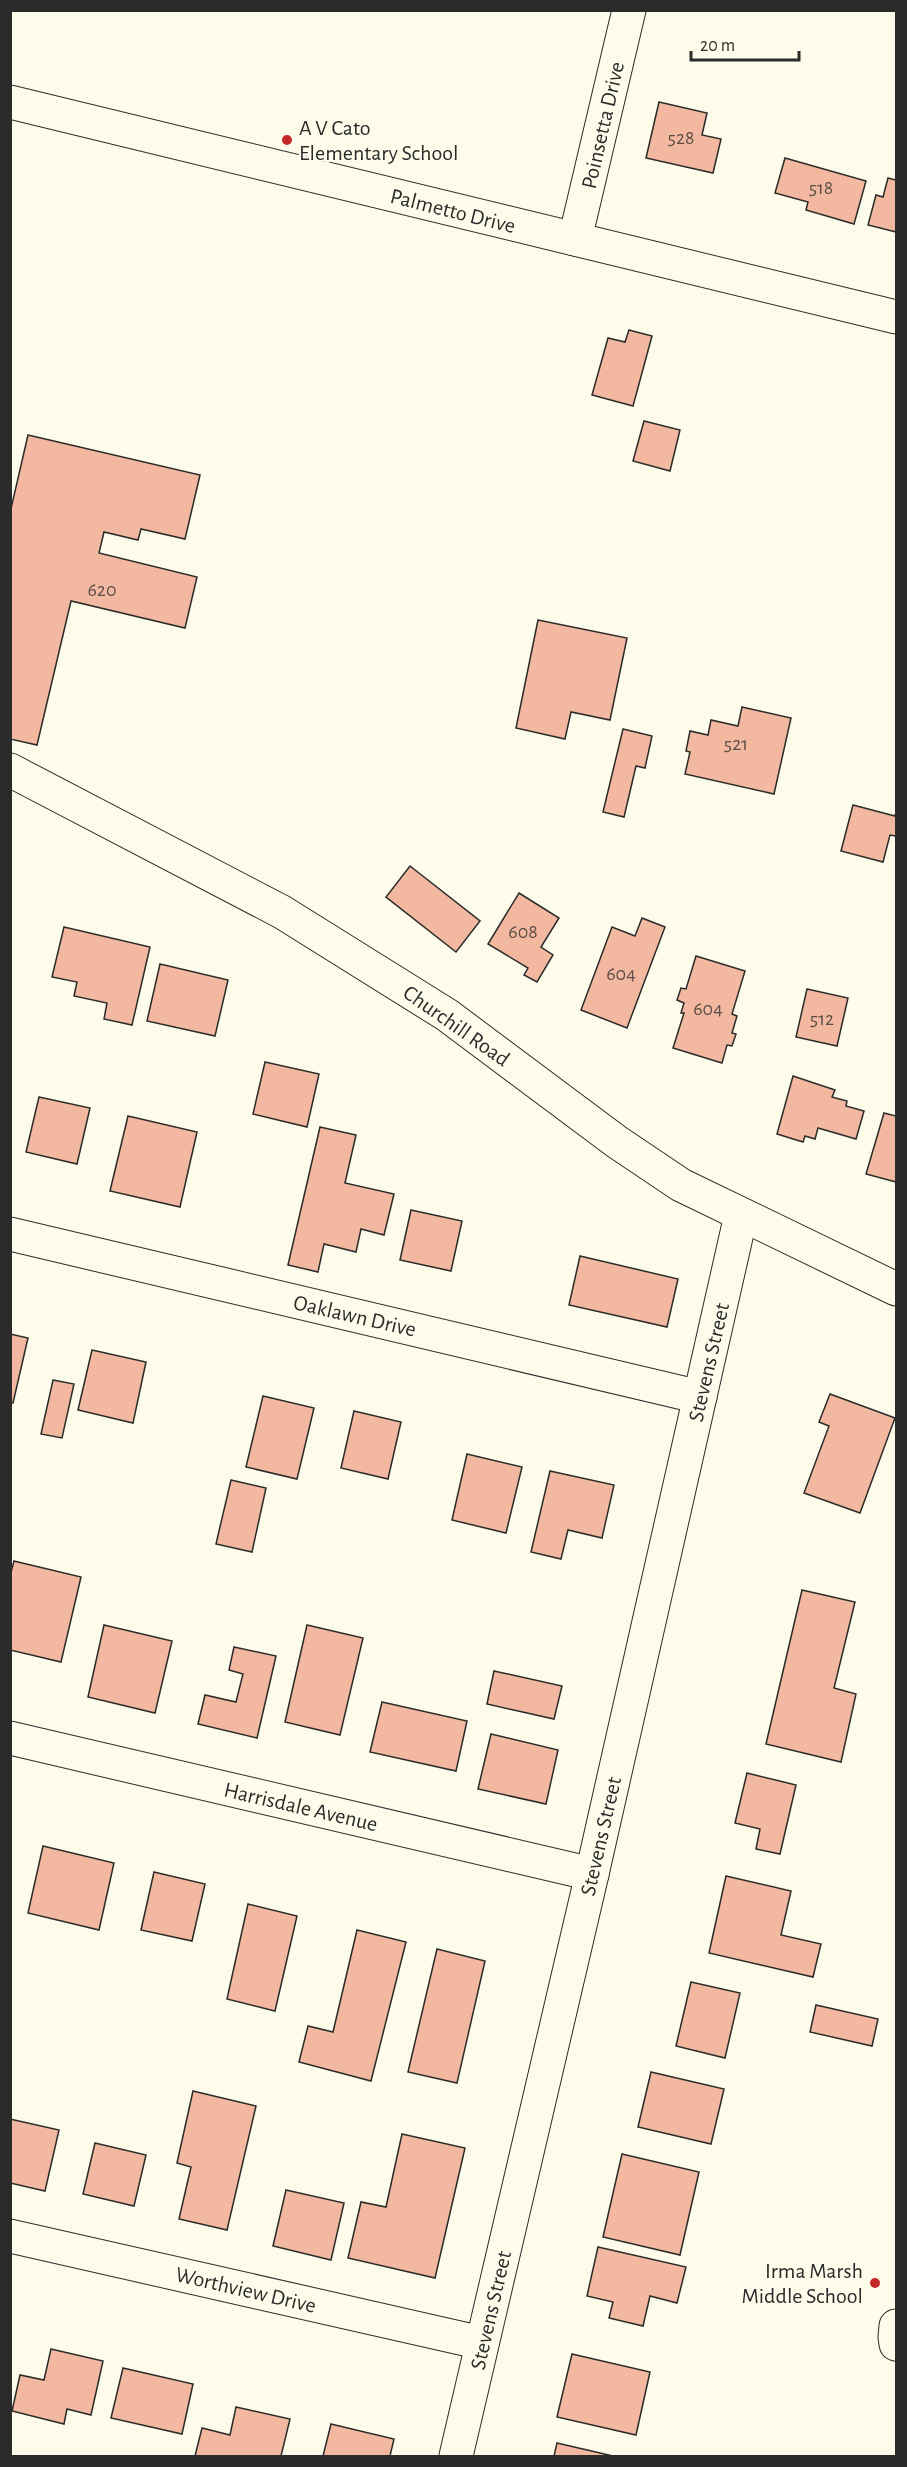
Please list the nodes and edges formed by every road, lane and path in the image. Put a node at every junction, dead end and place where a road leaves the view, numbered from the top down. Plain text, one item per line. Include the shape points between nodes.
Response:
1 (629, 10) edge
2 (10, 102) edge
3 (575, 239) junction
4 (897, 317) edge
5 (10, 770) edge
6 (741, 1215) junction
7 (10, 1234) edge
8 (897, 1289) edge
9 (700, 1397) junction
10 (10, 1738) edge
11 (592, 1874) junction
12 (10, 2236) edge
13 (897, 2326) edge
14 (482, 2343) junction
15 (897, 2344) edge
16 (456, 2457) edge

1 - 3 street, Poinsetta Drive
2 - 3 street, Palmetto Drive
3 - 4 street, Palmetto Drive
5 - 6 street, Churchill Road via 282,912 447,1015 672,1179
6 - 8 street, Churchill Road
6 - 9 street, Stevens Street
7 - 9 street, Oaklawn Drive
9 - 11 street, Stevens Street
10 - 11 street, Harrisdale Avenue
11 - 14 street, Stevens Street
12 - 14 street, Worthview Drive
13 - 15 street
14 - 16 street, Stevens Street

